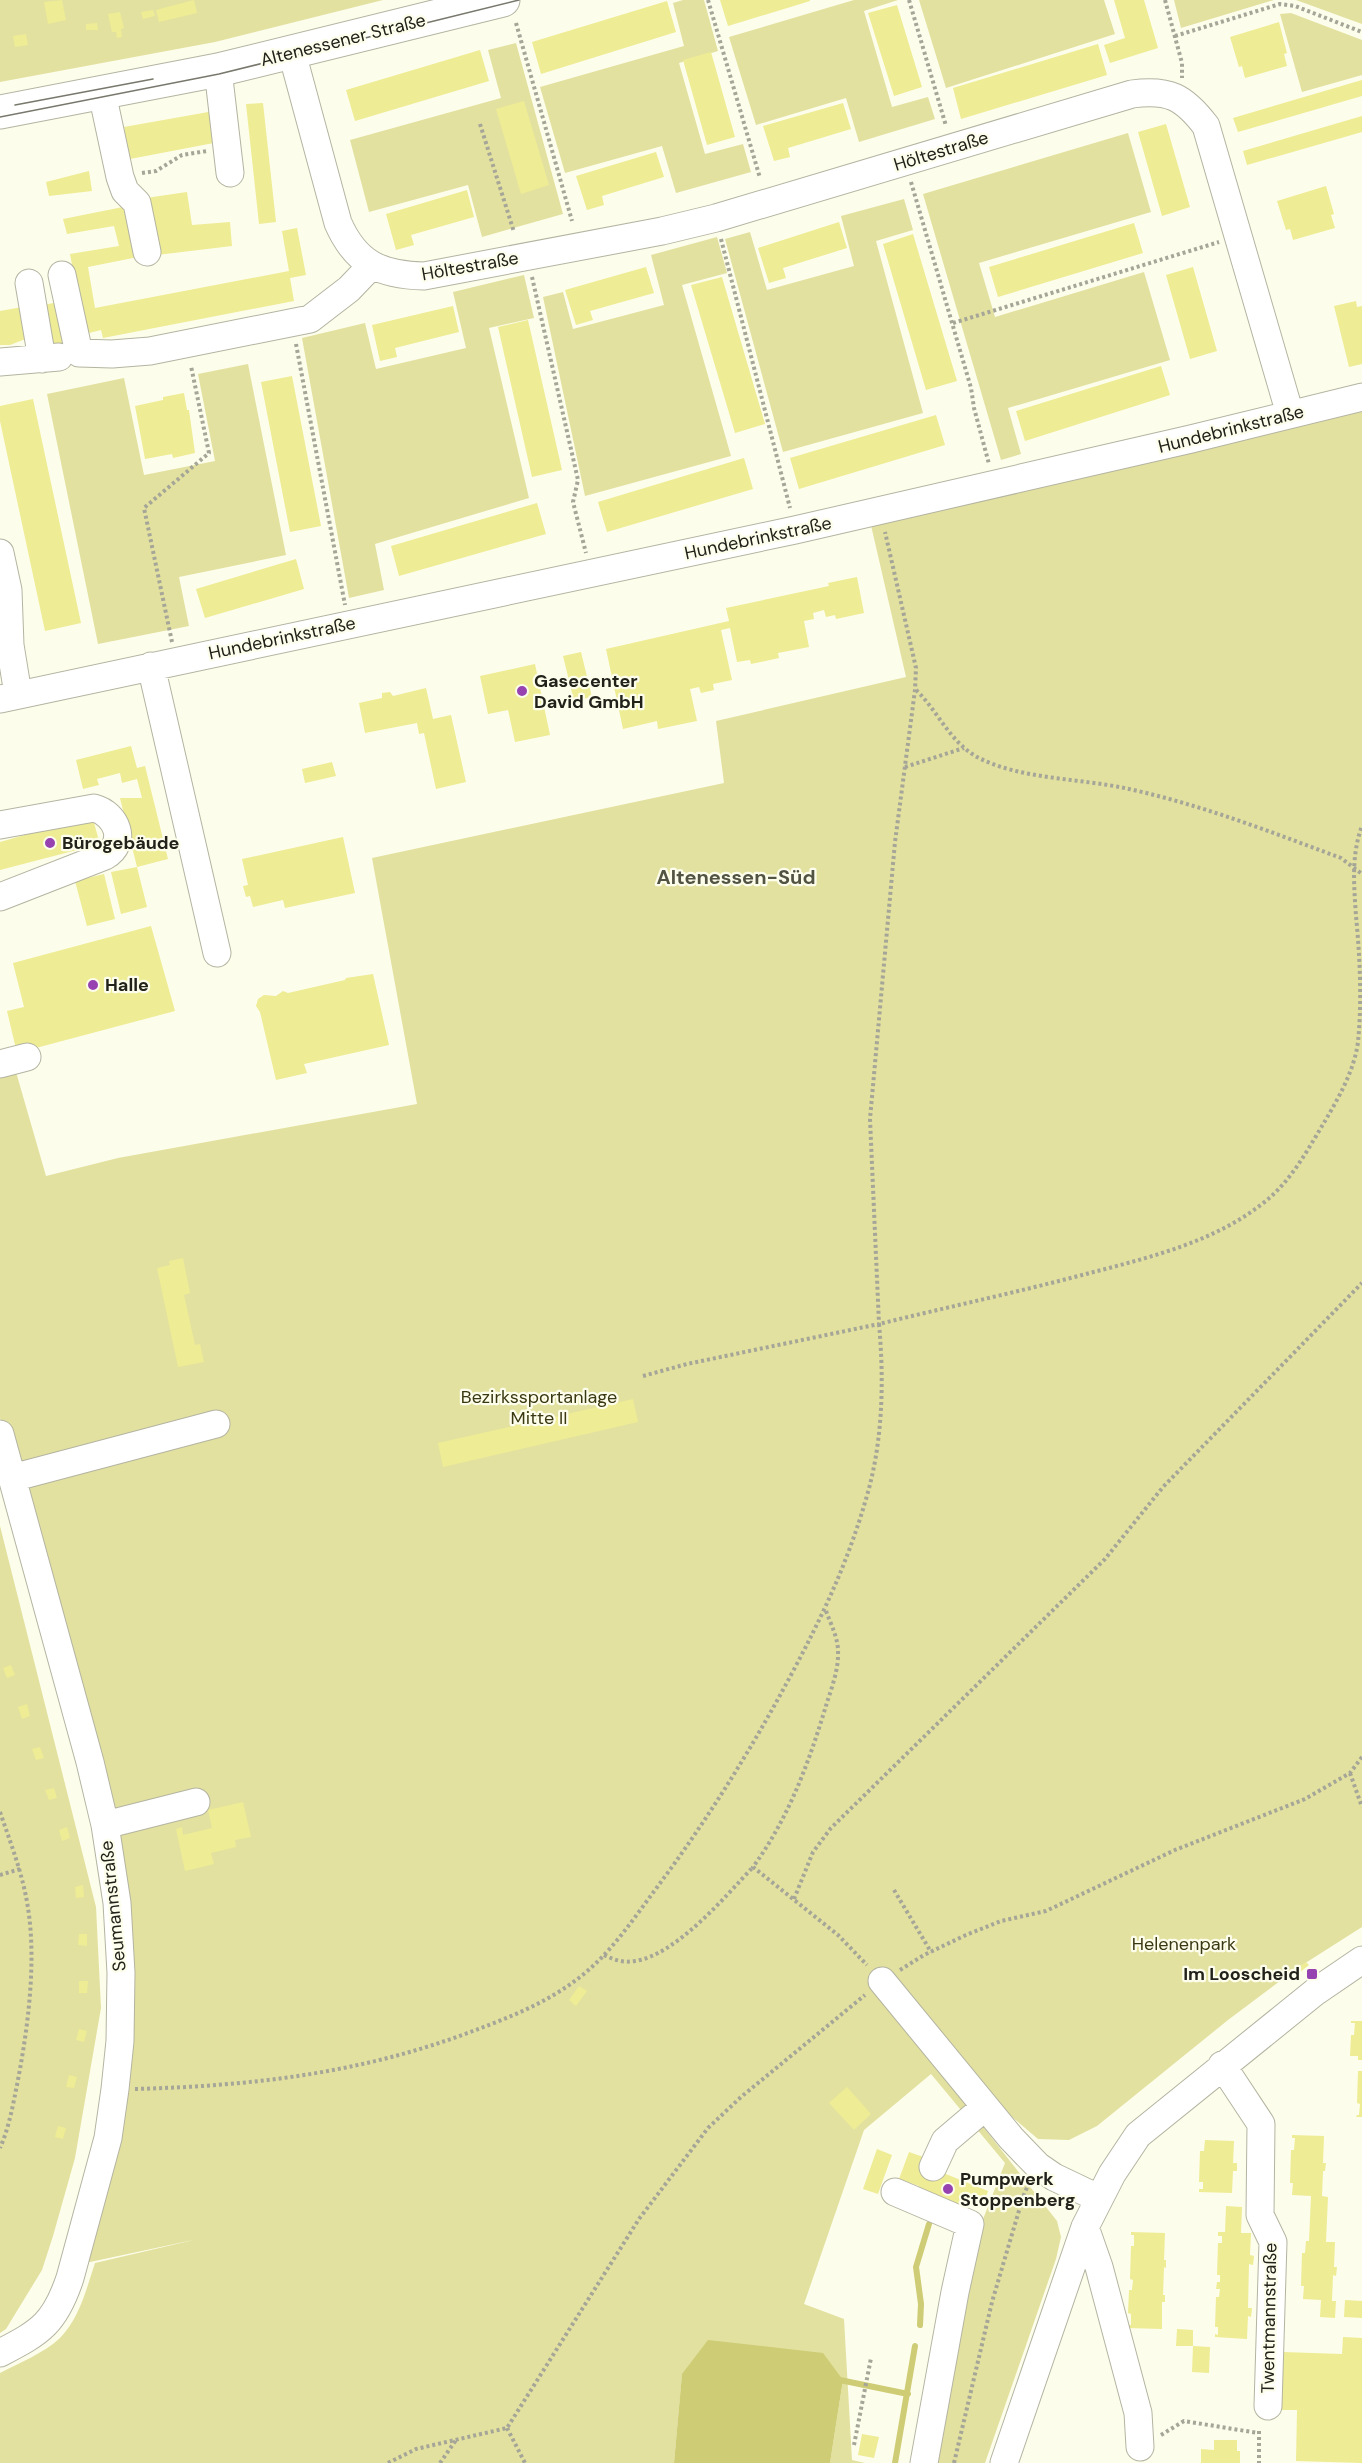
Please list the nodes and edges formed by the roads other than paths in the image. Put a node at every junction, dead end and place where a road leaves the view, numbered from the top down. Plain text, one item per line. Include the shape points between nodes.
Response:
1 (509, 12) edge
2 (292, 53) junction
3 (218, 70) junction
4 (102, 93) junction
5 (0, 112) edge
6 (229, 161) road end
7 (147, 252) dead end
8 (371, 266) junction
9 (62, 275) dead end
10 (29, 283) dead end
11 (61, 356) junction
12 (0, 362) edge
13 (1362, 397) edge
14 (1290, 414) junction
15 (0, 553) edge
16 (4, 591) edge
17 (163, 663) junction
18 (9, 697) edge
19 (0, 825) edge
20 (0, 897) edge
21 (217, 953) dead end
22 (27, 1057) dead end
23 (0, 1064) edge
24 (216, 1424) dead end
25 (0, 1434) edge
26 (12, 1478) junction
27 (196, 1802) dead end
28 (105, 1825) junction
29 (1362, 1960) edge
30 (887, 1978) road end
31 (1222, 2065) junction
32 (985, 2107) junction
33 (933, 2166) dead end
34 (895, 2192) dead end
35 (1098, 2198) junction
36 (1086, 2227) junction
37 (0, 2353) edge
38 (1268, 2406) dead end
39 (1140, 2447) road end
40 (924, 2463) edge
41 (1004, 2463) edge

1 - 2 main road, Altenessener Straße
2 - 3 main road, Altenessener Straße
2 - 8 street, Höltestraße via 338,223 346,241
3 - 4 main road, Altenessener Straße
3 - 6 street
4 - 5 main road, Altenessener Straße
4 - 7 street via 120,177 125,191 136,202
8 - 11 street via 349,290 310,319 150,351
8 - 14 street, Höltestraße via 402,276 424,276 662,231 1151,91 1181,99 1206,126
9 - 11 street
10 - 11 street
11 - 12 street
13 - 14 street, Hundebrinkstraße
14 - 17 street, Hundebrinkstraße via 795,530
15 - 16 street
16 - 18 street via 10,645
17 - 18 street, Hundebrinkstraße
17 - 21 street
19 - 20 street via 94,808 110,815 117,839 105,856
22 - 23 street
24 - 26 street
25 - 26 street, Seumannstraße
26 - 28 street, Seumannstraße
27 - 28 street
28 - 37 street, Seumannstraße via 117,1903 121,1973 120,2041 108,2138 64,2298 39,2331
29 - 31 street
30 - 32 street
31 - 35 street via 1138,2135
31 - 38 street, Twentmannstraße via 1262,2124 1260,2215 1273,2242
32 - 33 street via 945,2141
32 - 35 street via 1038,2166
34 - 40 street via 970,2224
35 - 36 street
36 - 39 street via 1138,2413
36 - 41 street

